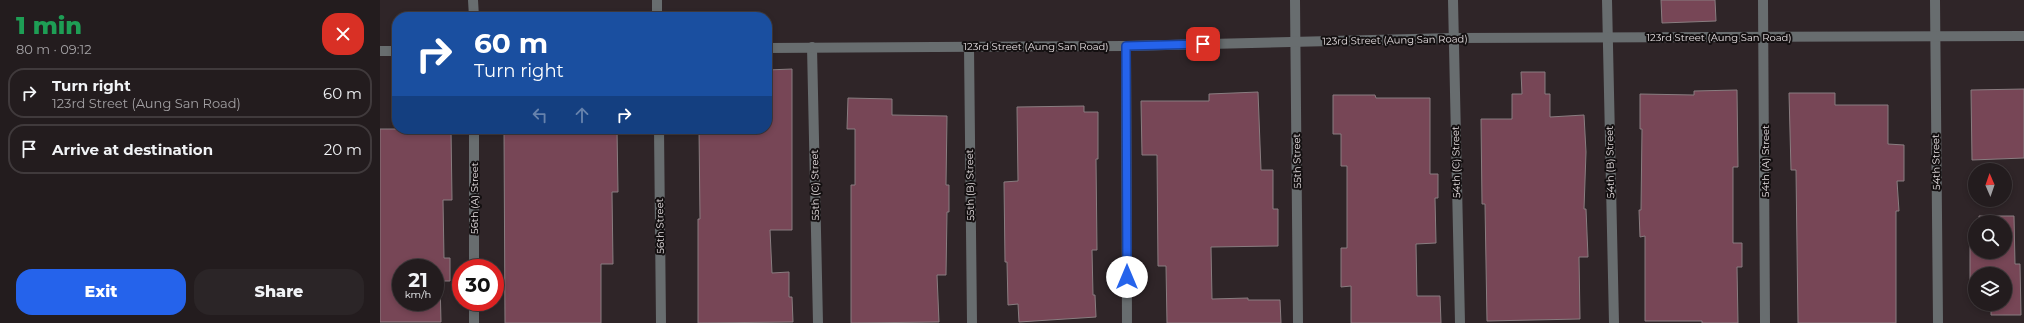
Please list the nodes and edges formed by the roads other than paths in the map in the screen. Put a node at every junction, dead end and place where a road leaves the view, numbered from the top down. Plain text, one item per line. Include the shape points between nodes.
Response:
1 (473, 0) edge
2 (657, 0) edge
3 (1295, 0) edge
4 (1453, 0) edge
5 (1607, 0) edge
6 (1764, 0) edge
7 (1935, 0) edge
8 (474, 12) edge
9 (658, 12) edge
10 (1935, 36) junction
11 (2024, 36) edge
12 (1764, 37) junction
13 (1454, 38) junction
14 (1607, 38) junction
15 (1296, 42) junction
16 (1126, 46) junction
17 (812, 47) junction
18 (969, 47) junction
19 (772, 48) edge
20 (380, 51) edge
21 (392, 51) edge
22 (474, 134) edge
23 (659, 134) edge
24 (474, 259) edge
25 (474, 311) edge
26 (474, 323) edge
27 (661, 323) edge
28 (818, 323) edge
29 (972, 323) edge
30 (1127, 323) edge
31 (1298, 323) edge
32 (1460, 323) edge
33 (1614, 323) edge
34 (1765, 323) edge
35 (1938, 323) edge

1 - 8 street
2 - 9 street
3 - 15 street, 55th Street
4 - 13 street, 54th (C) Street
5 - 14 street, 54th (B) Street
6 - 12 street, 54th (A) Street
7 - 10 street, 54th Street
10 - 11 street, 123rd Street (Aung San Road)
10 - 12 street, 123rd Street (Aung San Road)
10 - 35 street, 54th Street
12 - 14 street, 123rd Street (Aung San Road)
12 - 34 street, 54th (A) Street
13 - 14 street, 123rd Street (Aung San Road)
13 - 15 street, 123rd Street (Aung San Road)
13 - 32 street, 54th (C) Street
14 - 33 street, 54th (B) Street
15 - 16 street, 123rd Street (Aung San Road)
15 - 31 street, 55th Street
16 - 18 street, 123rd Street (Aung San Road)
16 - 30 street
17 - 18 street, 123rd Street (Aung San Road)
17 - 19 street, 123rd Street (Aung San Road)
17 - 28 street, 55th (C) Street
18 - 29 street, 55th (B) Street
20 - 21 street
22 - 24 street, 56th (A) Street
23 - 27 street, 56th Street
25 - 26 street

